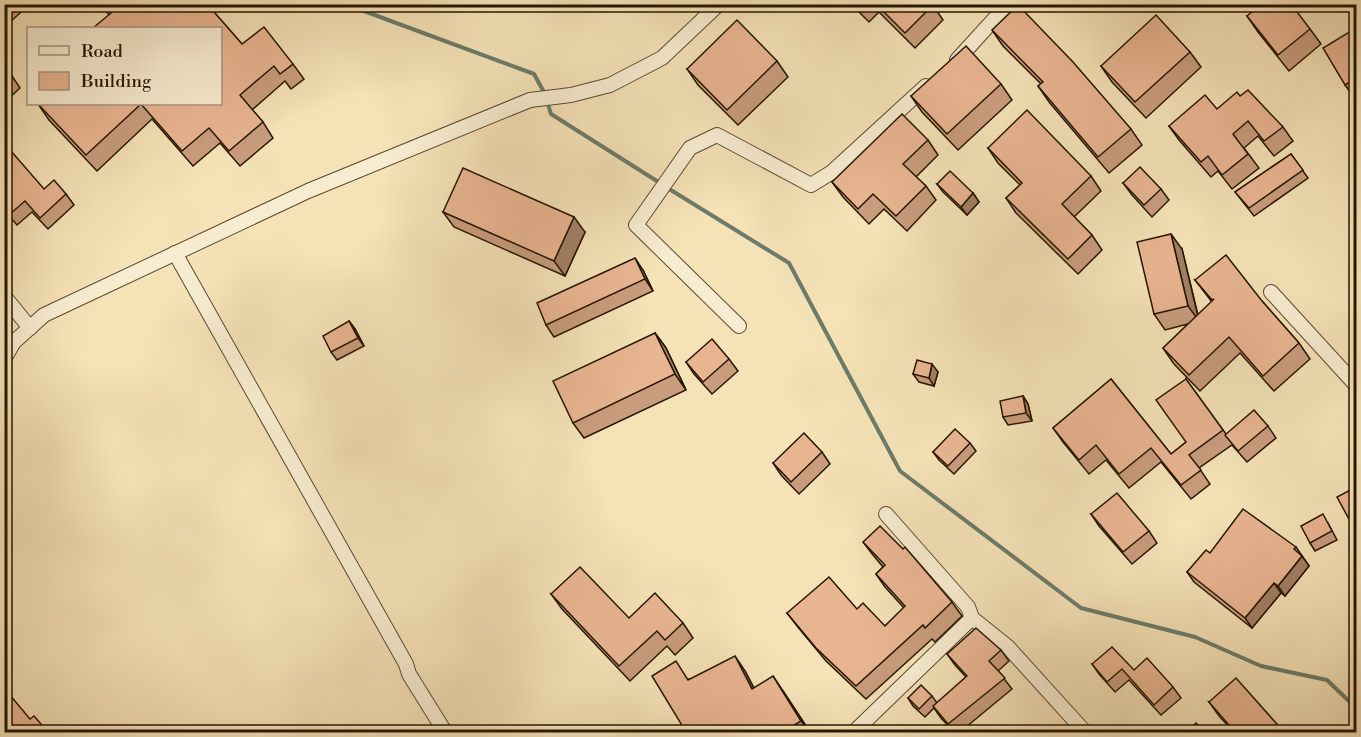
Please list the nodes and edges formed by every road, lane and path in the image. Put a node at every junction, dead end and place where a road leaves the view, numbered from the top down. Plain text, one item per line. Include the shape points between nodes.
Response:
1 (718, 4) edge
2 (1008, 4) edge
3 (175, 253) junction
4 (1271, 292) dead end
5 (4, 296) edge
6 (739, 326) dead end
7 (30, 328) junction
8 (4, 359) edge
9 (1356, 385) edge
10 (886, 514) dead end
11 (972, 618) junction
12 (445, 732) edge
13 (855, 732) edge
14 (1085, 732) edge

1 - 3 street via 662,58 610,85 530,100 308,190
2 - 6 street via 967,52 832,172 811,185 717,135 690,148 636,225
3 - 7 street via 44,315
3 - 12 street
4 - 9 street
5 - 7 street
7 - 8 street via 14,342
10 - 11 street via 968,607
11 - 13 street
11 - 14 street via 1008,648

